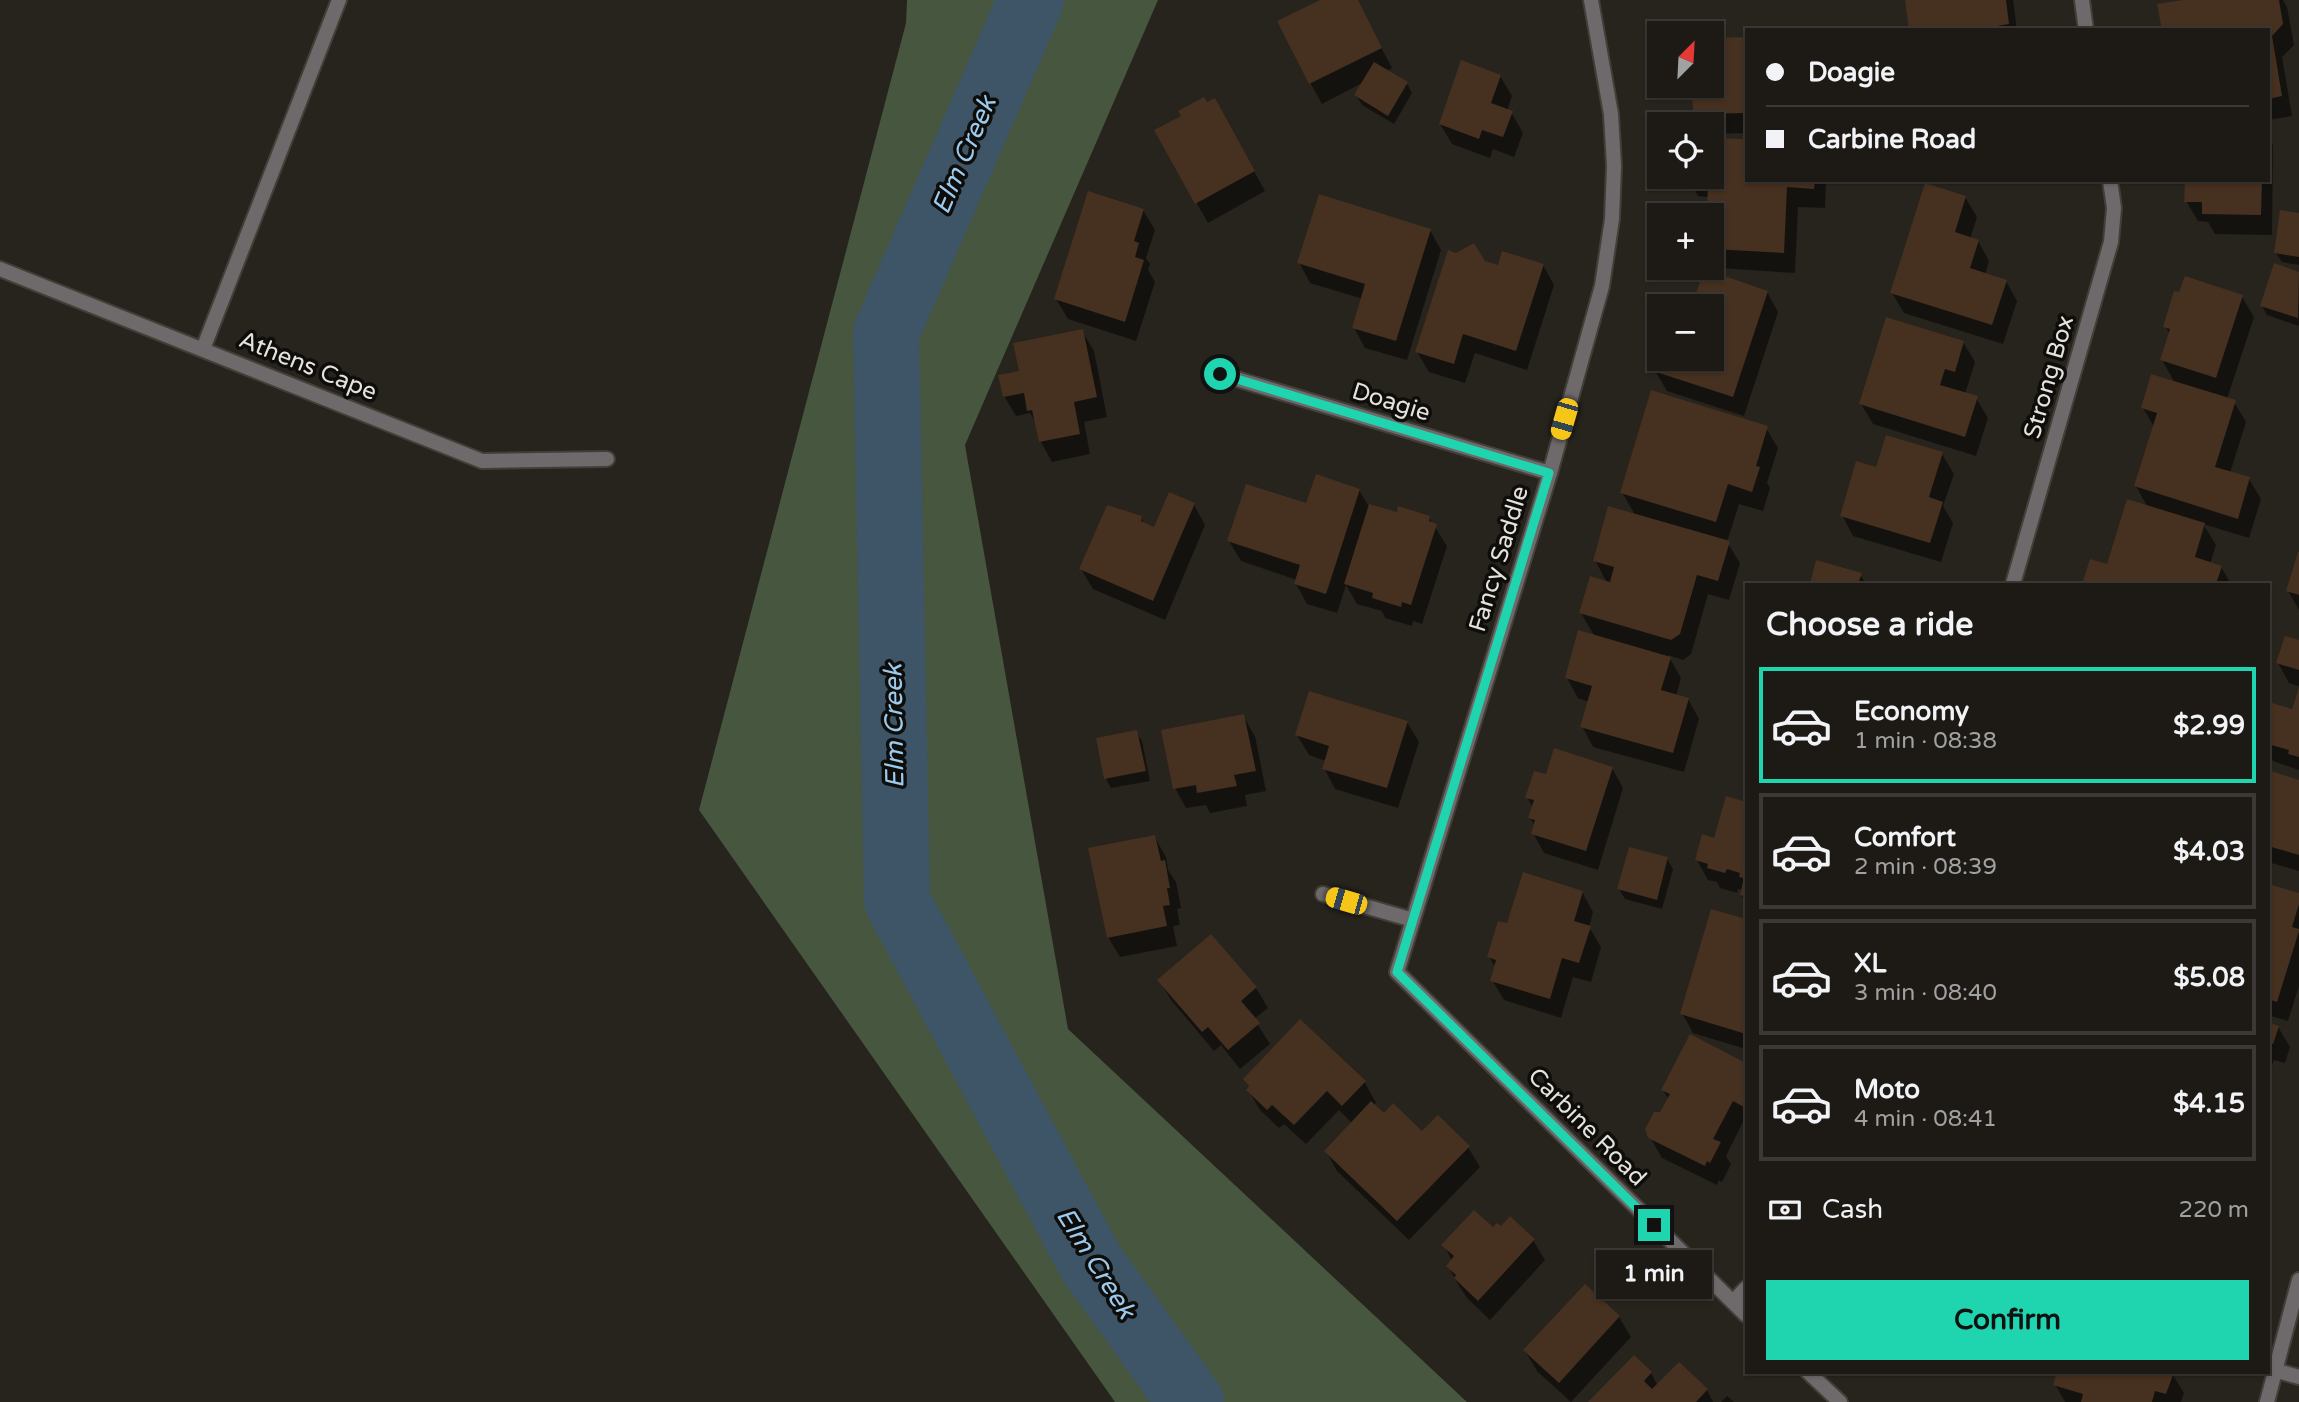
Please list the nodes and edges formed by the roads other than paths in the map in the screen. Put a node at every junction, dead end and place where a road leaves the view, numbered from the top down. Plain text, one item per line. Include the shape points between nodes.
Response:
1 (339, 0) edge
2 (1591, 0) edge
3 (2082, 0) edge
4 (2087, 28) edge
5 (2110, 182) edge
6 (0, 269) edge
7 (203, 349) junction
8 (1220, 374) dead end
9 (607, 459) dead end
10 (1549, 473) junction
11 (2013, 583) edge
12 (1323, 894) dead end
13 (1413, 920) junction
14 (1397, 972) joint
15 (2299, 1280) edge
16 (1745, 1289) edge
17 (1733, 1303) junction
18 (1745, 1314) edge
19 (2274, 1370) junction
20 (1810, 1374) edge
21 (2299, 1377) edge
22 (1840, 1402) edge
23 (2267, 1402) edge

1 - 7 street
2 - 10 street, Fancy Saddle via 1611,114 1612,219 1602,286
3 - 4 street
5 - 11 street, Strong Box via 2111,242
6 - 7 street, Athens Cape
7 - 9 street, Athens Cape via 482,461
8 - 10 street, Doagie
10 - 13 street, Fancy Saddle
12 - 13 street
13 - 14 street, Fancy Saddle
14 - 17 street, Carbine Road
15 - 19 street
16 - 17 street
17 - 18 street, Carbine Road
19 - 21 street
19 - 23 street
20 - 22 street

